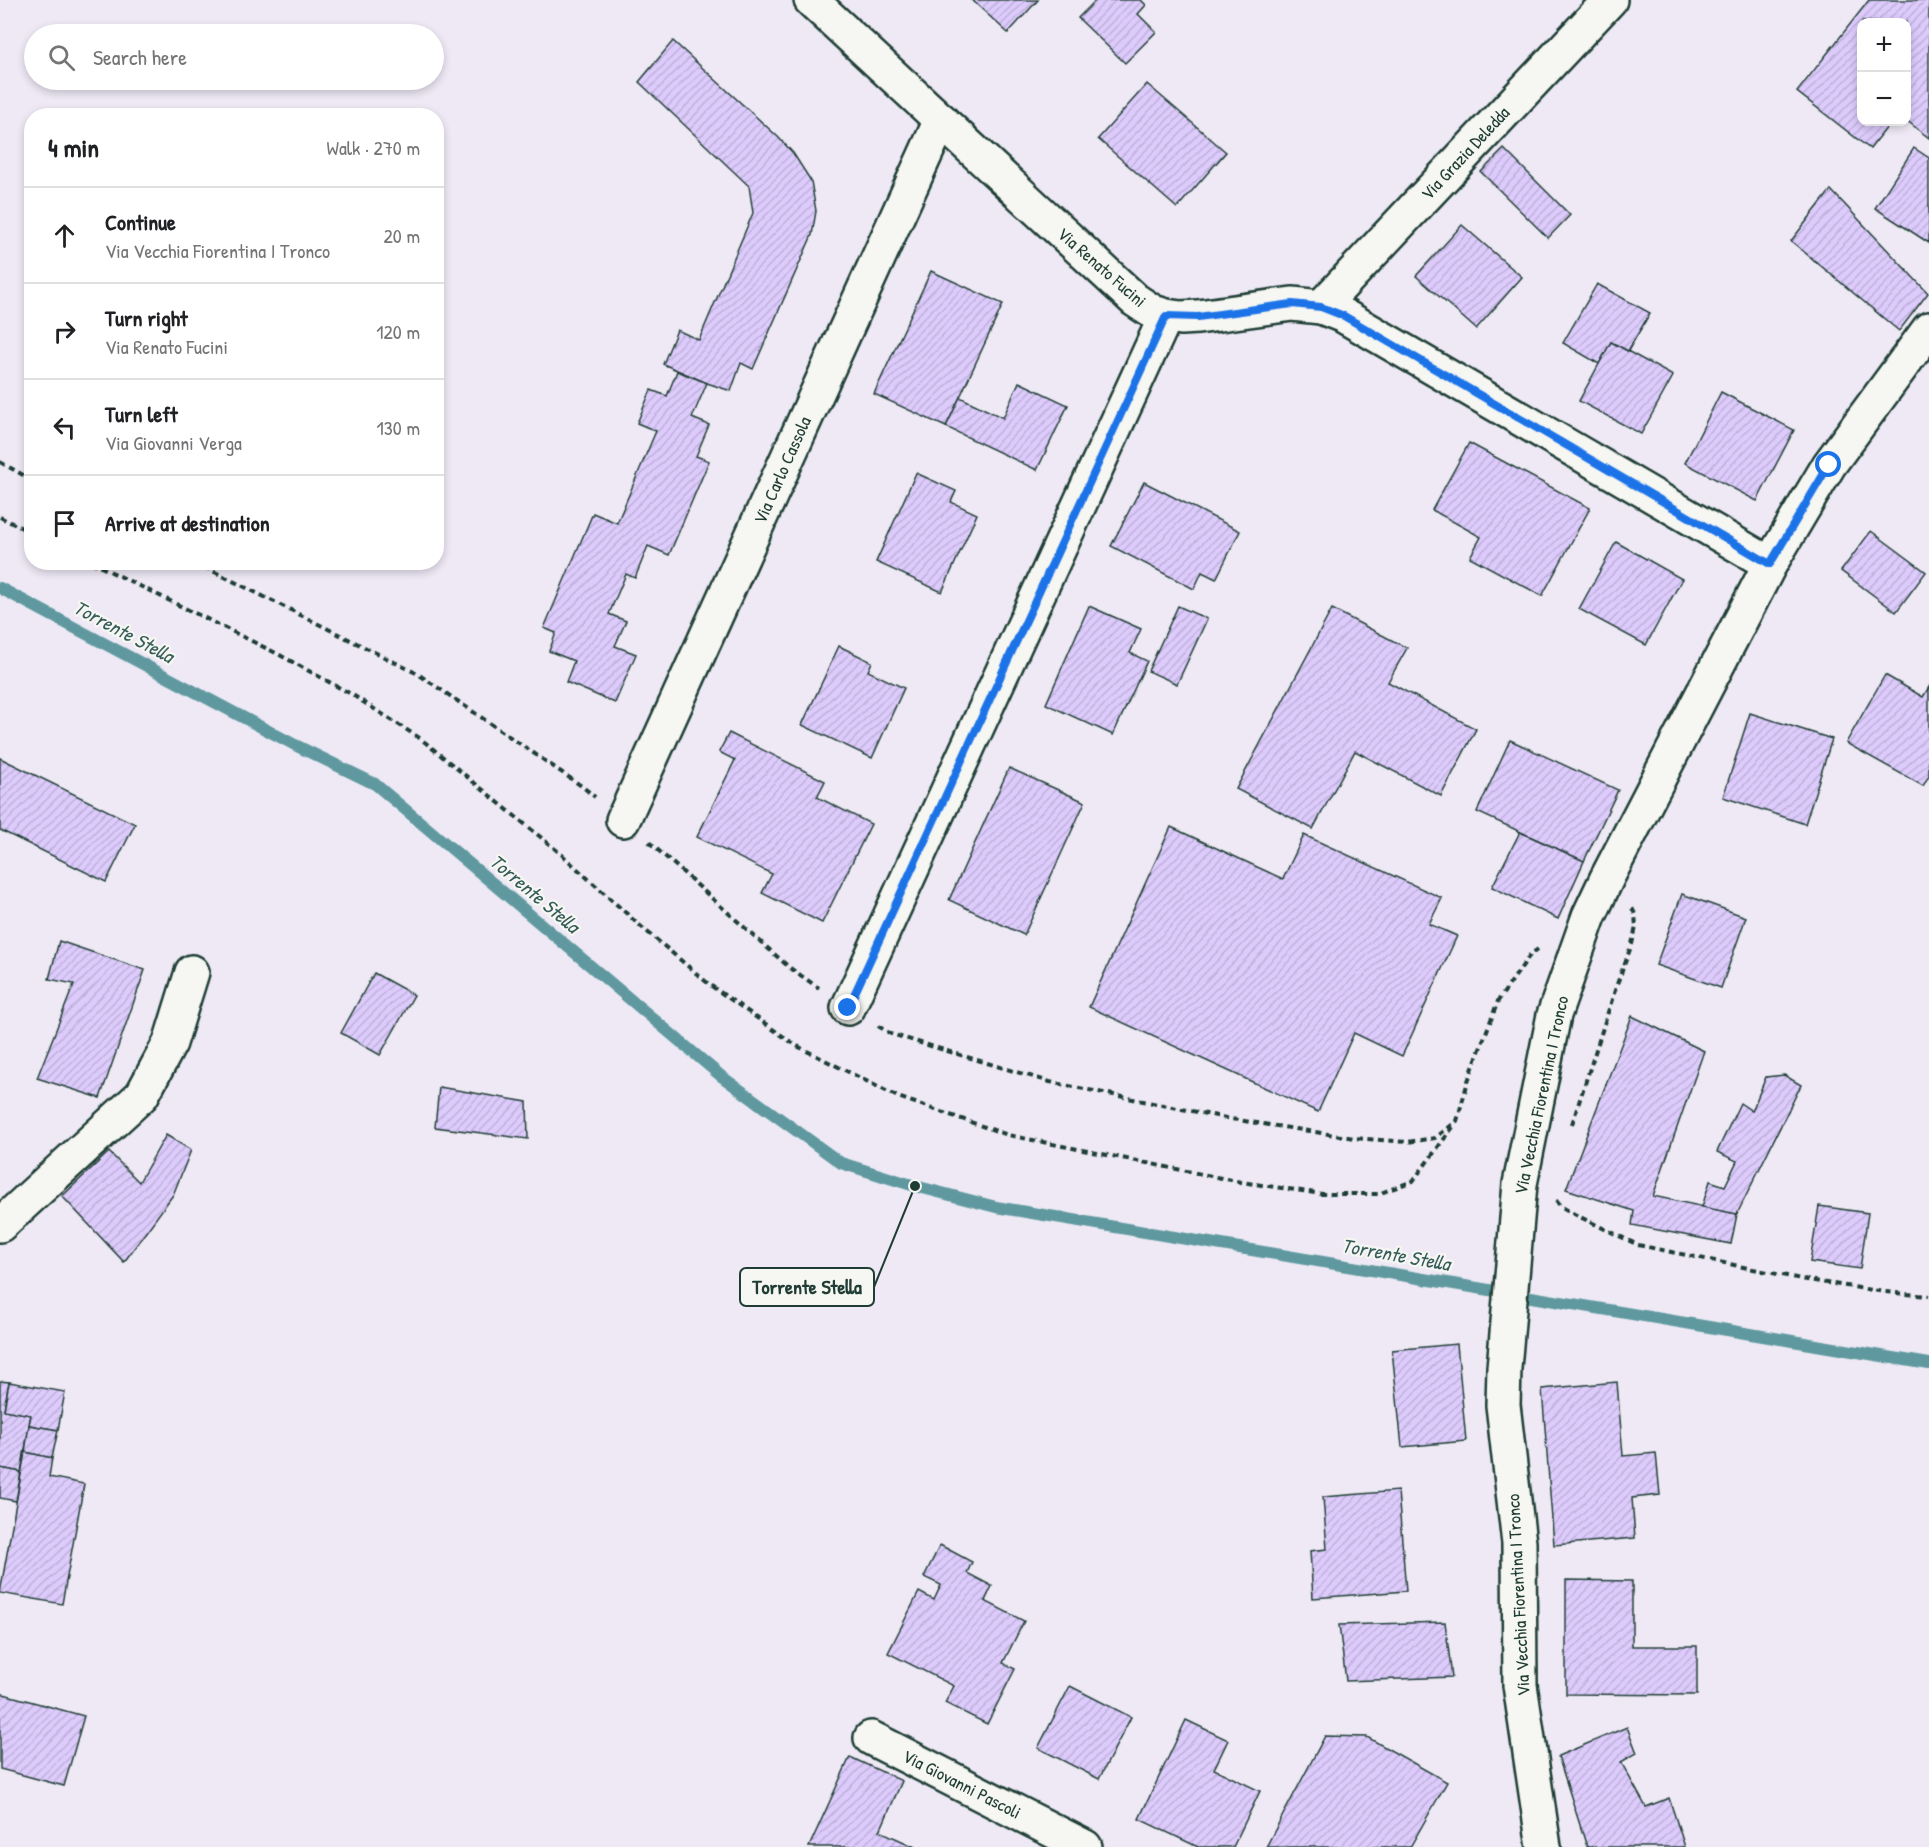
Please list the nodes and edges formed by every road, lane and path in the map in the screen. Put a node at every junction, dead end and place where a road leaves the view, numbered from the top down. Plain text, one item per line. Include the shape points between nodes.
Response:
1 (811, 0) edge
2 (1610, 0) edge
3 (941, 120) junction
4 (1321, 307) junction
5 (1166, 316) junction
6 (1929, 329) edge
7 (0, 462) edge
8 (24, 476) edge
9 (0, 517) edge
10 (24, 529) edge
11 (1770, 564) junction
12 (107, 570) edge
13 (623, 820) dead end
14 (1607, 878) junction
15 (192, 972) dead end
16 (848, 1008) dead end
17 (1457, 1121) dead end
18 (1569, 1134) dead end
19 (1553, 1194) dead end
20 (0, 1225) edge
21 (1929, 1296) edge
22 (871, 1738) dead end
23 (1084, 1847) edge
24 (1544, 1847) edge

1 - 3 street, Via Renato Fucini
2 - 4 street, Via Grazia Deledda
3 - 5 street, Via Renato Fucini via 1135,300
3 - 13 street, Via Carlo Cassola
4 - 5 street, Via Renato Fucini via 1292,304 1198,317
4 - 11 street, Via Renato Fucini via 1344,316
5 - 16 street
6 - 11 street, Via Vecchia Fiorentina I Tronco via 1829,465
7 - 8 path
9 - 10 path
11 - 14 street, Via Vecchia Fiorentina I Tronco
12 - 17 path via 278,654 421,739 560,853 710,985 797,1046 898,1097 1008,1135 1241,1182 1322,1194 1378,1194 1413,1181
14 - 18 path via 1629,902 1636,927
14 - 24 street, Via Vecchia Fiorentina I Tronco via 1589,916 1554,1015 1520,1184 1504,1368 1503,1405 1519,1544 1520,1685
15 - 20 street via 170,1043 142,1095
19 - 21 path via 1560,1206 1638,1245 1801,1279
22 - 23 street, Via Giovanni Pascoli

